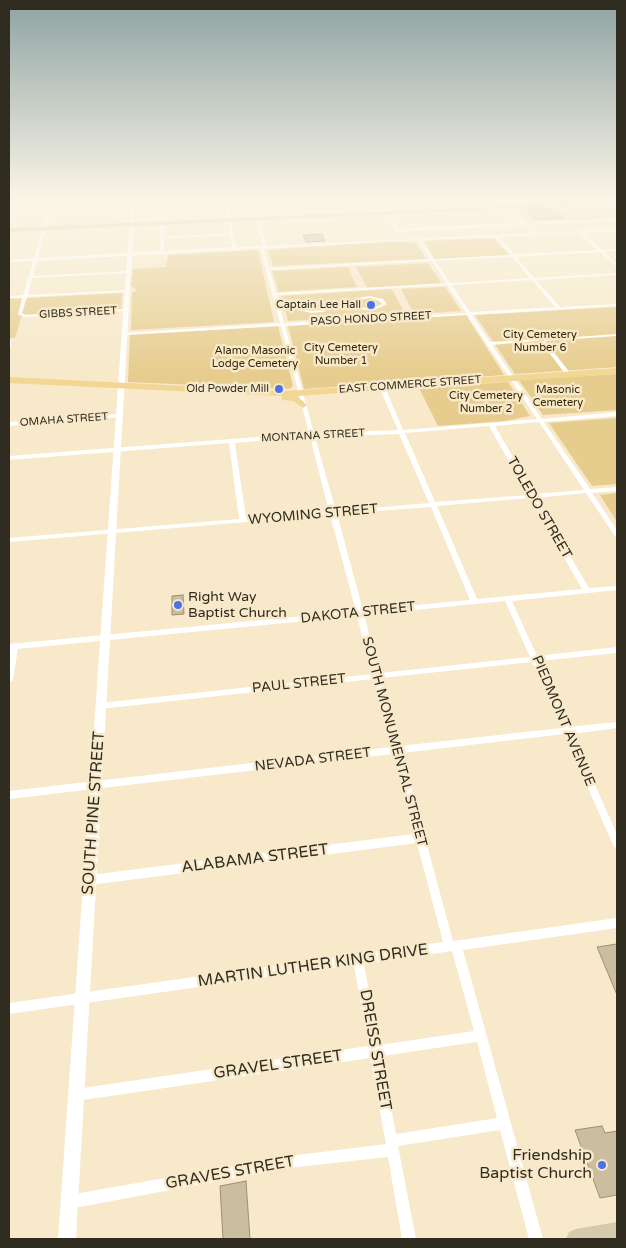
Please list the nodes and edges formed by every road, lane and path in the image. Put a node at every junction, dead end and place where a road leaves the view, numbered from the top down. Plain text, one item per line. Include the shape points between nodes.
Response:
1 (48, 259) edge
2 (129, 259) edge
3 (266, 259) edge
4 (448, 259) edge
5 (516, 259) edge
6 (34, 260) junction
7 (433, 260) junction
8 (9, 261) edge
9 (268, 269) junction
10 (128, 272) junction
11 (617, 274) edge
12 (29, 277) junction
13 (533, 279) junction
14 (450, 284) junction
15 (127, 291) junction
16 (274, 294) junction
17 (9, 297) edge
18 (23, 297) junction
19 (354, 304) junction
20 (617, 304) edge
21 (326, 306) junction
22 (558, 308) junction
23 (126, 310) junction
24 (372, 310) junction
25 (469, 313) junction
26 (376, 319) junction
27 (281, 324) junction
28 (124, 334) junction
29 (617, 335) edge
30 (542, 341) junction
31 (489, 344) junction
32 (617, 371) edge
33 (568, 374) junction
34 (511, 378) junction
35 (9, 380) edge
36 (121, 386) junction
37 (382, 387) junction
38 (203, 390) junction
39 (300, 393) junction
40 (303, 405) junction
41 (617, 414) edge
42 (119, 416) junction
43 (540, 420) junction
44 (9, 424) edge
45 (492, 426) junction
46 (402, 432) junction
47 (311, 435) junction
48 (232, 441) junction
49 (117, 450) junction
50 (9, 458) edge
51 (617, 489) edge
52 (587, 491) junction
53 (531, 496) junction
54 (434, 504) junction
55 (333, 513) junction
56 (243, 521) junction
57 (111, 532) junction
58 (617, 535) edge
59 (9, 540) edge
60 (617, 588) edge
61 (587, 591) junction
62 (508, 599) junction
63 (474, 602) junction
64 (360, 613) junction
65 (105, 638) junction
66 (12, 647) edge
67 (617, 650) edge
68 (536, 659) junction
69 (377, 676) junction
70 (9, 679) edge
71 (100, 706) junction
72 (617, 725) edge
73 (567, 731) junction
74 (396, 751) junction
75 (96, 785) junction
76 (9, 795) edge
77 (420, 838) junction
78 (617, 844) edge
79 (90, 880) junction
80 (617, 923) edge
81 (452, 946) junction
82 (358, 959) junction
83 (82, 998) junction
84 (9, 1008) edge
85 (479, 1036) junction
86 (375, 1051) junction
87 (76, 1094) junction
88 (503, 1123) junction
89 (392, 1146) junction
90 (69, 1202) junction
91 (617, 1232) edge
92 (67, 1239) edge
93 (409, 1239) edge
94 (536, 1239) edge
95 (576, 1239) edge

1 - 6 street
2 - 10 street, SOUTH PINE STREET
3 - 9 street, SOUTH MONUMENTAL STREET
4 - 7 street
5 - 13 street
6 - 8 street
6 - 12 street
7 - 9 street
7 - 14 street
9 - 16 street, SOUTH MONUMENTAL STREET
10 - 12 street
10 - 15 street, SOUTH PINE STREET
11 - 13 street
12 - 18 street
13 - 14 street
13 - 22 street
14 - 16 street
14 - 25 street
15 - 18 street
15 - 23 street, SOUTH PINE STREET
16 - 27 street, SOUTH MONUMENTAL STREET
17 - 18 street
18 - 23 street, GIBBS STREET via 20,314 24,316
19 - 21 street
19 - 24 street
19 - 24 street via 355,300 366,297 384,302 382,307
20 - 22 street, PASO HONDO STREET
21 - 21 street via 322,302 310,301 298,306 311,312 322,311
22 - 25 street, PASO HONDO STREET
23 - 28 street, SOUTH PINE STREET
24 - 26 street
25 - 26 street, PASO HONDO STREET
25 - 31 street
26 - 27 street, PASO HONDO STREET
27 - 28 street, PASO HONDO STREET
27 - 39 street, SOUTH MONUMENTAL STREET
28 - 36 street, SOUTH PINE STREET
29 - 30 street
30 - 31 street
30 - 33 street
31 - 34 street
32 - 33 main road, EAST COMMERCE STREET
33 - 34 main road, EAST COMMERCE STREET
34 - 37 main road, EAST COMMERCE STREET
34 - 43 street
35 - 36 main road, EAST COMMERCE STREET
36 - 38 main road, EAST COMMERCE STREET
36 - 42 street, SOUTH PINE STREET
37 - 39 main road, EAST COMMERCE STREET
37 - 46 street
38 - 39 main road, EAST COMMERCE STREET
38 - 40 main road, EAST COMMERCE STREET via 295,398
39 - 40 street, SOUTH MONUMENTAL STREET
40 - 47 street, SOUTH MONUMENTAL STREET
41 - 43 street, MONTANA STREET
42 - 44 street, OMAHA STREET
42 - 49 street, SOUTH PINE STREET
43 - 45 street, MONTANA STREET
43 - 52 street
45 - 46 street, MONTANA STREET
45 - 53 street, TOLEDO STREET
46 - 47 street, MONTANA STREET
46 - 54 street
47 - 48 street, MONTANA STREET
47 - 55 street, SOUTH MONUMENTAL STREET
48 - 49 street, MONTANA STREET
48 - 56 street
49 - 50 street, MONTANA STREET
49 - 57 street, SOUTH PINE STREET
51 - 52 street, WYOMING STREET
52 - 53 street, WYOMING STREET
52 - 58 street
53 - 54 street, WYOMING STREET
53 - 61 street, TOLEDO STREET
54 - 55 street, WYOMING STREET
54 - 63 street
55 - 56 street, WYOMING STREET
55 - 64 street, SOUTH MONUMENTAL STREET
56 - 57 street, WYOMING STREET
57 - 59 street, WYOMING STREET
57 - 65 street, SOUTH PINE STREET
60 - 61 street, DAKOTA STREET
61 - 62 street, DAKOTA STREET
62 - 63 street, DAKOTA STREET
62 - 68 street, PIEDMONT AVENUE
63 - 64 street, DAKOTA STREET
64 - 65 street, DAKOTA STREET
64 - 69 street, SOUTH MONUMENTAL STREET
65 - 66 street, DAKOTA STREET
65 - 71 street, SOUTH PINE STREET
66 - 70 street
67 - 68 street, PAUL STREET
68 - 69 street, PAUL STREET
68 - 73 street, PIEDMONT AVENUE
69 - 71 street, PAUL STREET
69 - 74 street, SOUTH MONUMENTAL STREET
71 - 75 street, SOUTH PINE STREET
72 - 73 street, NEVADA STREET
73 - 74 street, NEVADA STREET
73 - 78 street, PIEDMONT AVENUE
74 - 75 street, NEVADA STREET
74 - 77 street, SOUTH MONUMENTAL STREET
75 - 76 street, NEVADA STREET
75 - 79 street, SOUTH PINE STREET
77 - 79 street, ALABAMA STREET
77 - 81 street, SOUTH MONUMENTAL STREET
79 - 83 street, SOUTH PINE STREET
80 - 81 street, MARTIN LUTHER KING DRIVE
81 - 82 street, MARTIN LUTHER KING DRIVE
81 - 85 street, SOUTH MONUMENTAL STREET
82 - 83 street, MARTIN LUTHER KING DRIVE
82 - 86 street, DREISS STREET
83 - 84 street, MARTIN LUTHER KING DRIVE
83 - 87 street, SOUTH PINE STREET
85 - 86 street, GRAVEL STREET
85 - 88 street, SOUTH MONUMENTAL STREET
86 - 87 street, GRAVEL STREET
86 - 89 street, DREISS STREET
87 - 90 street, SOUTH PINE STREET
88 - 89 street, GRAVES STREET
88 - 94 street, SOUTH MONUMENTAL STREET
89 - 90 street, GRAVES STREET
89 - 93 street, DREISS STREET
90 - 92 street, SOUTH PINE STREET
91 - 95 main road

